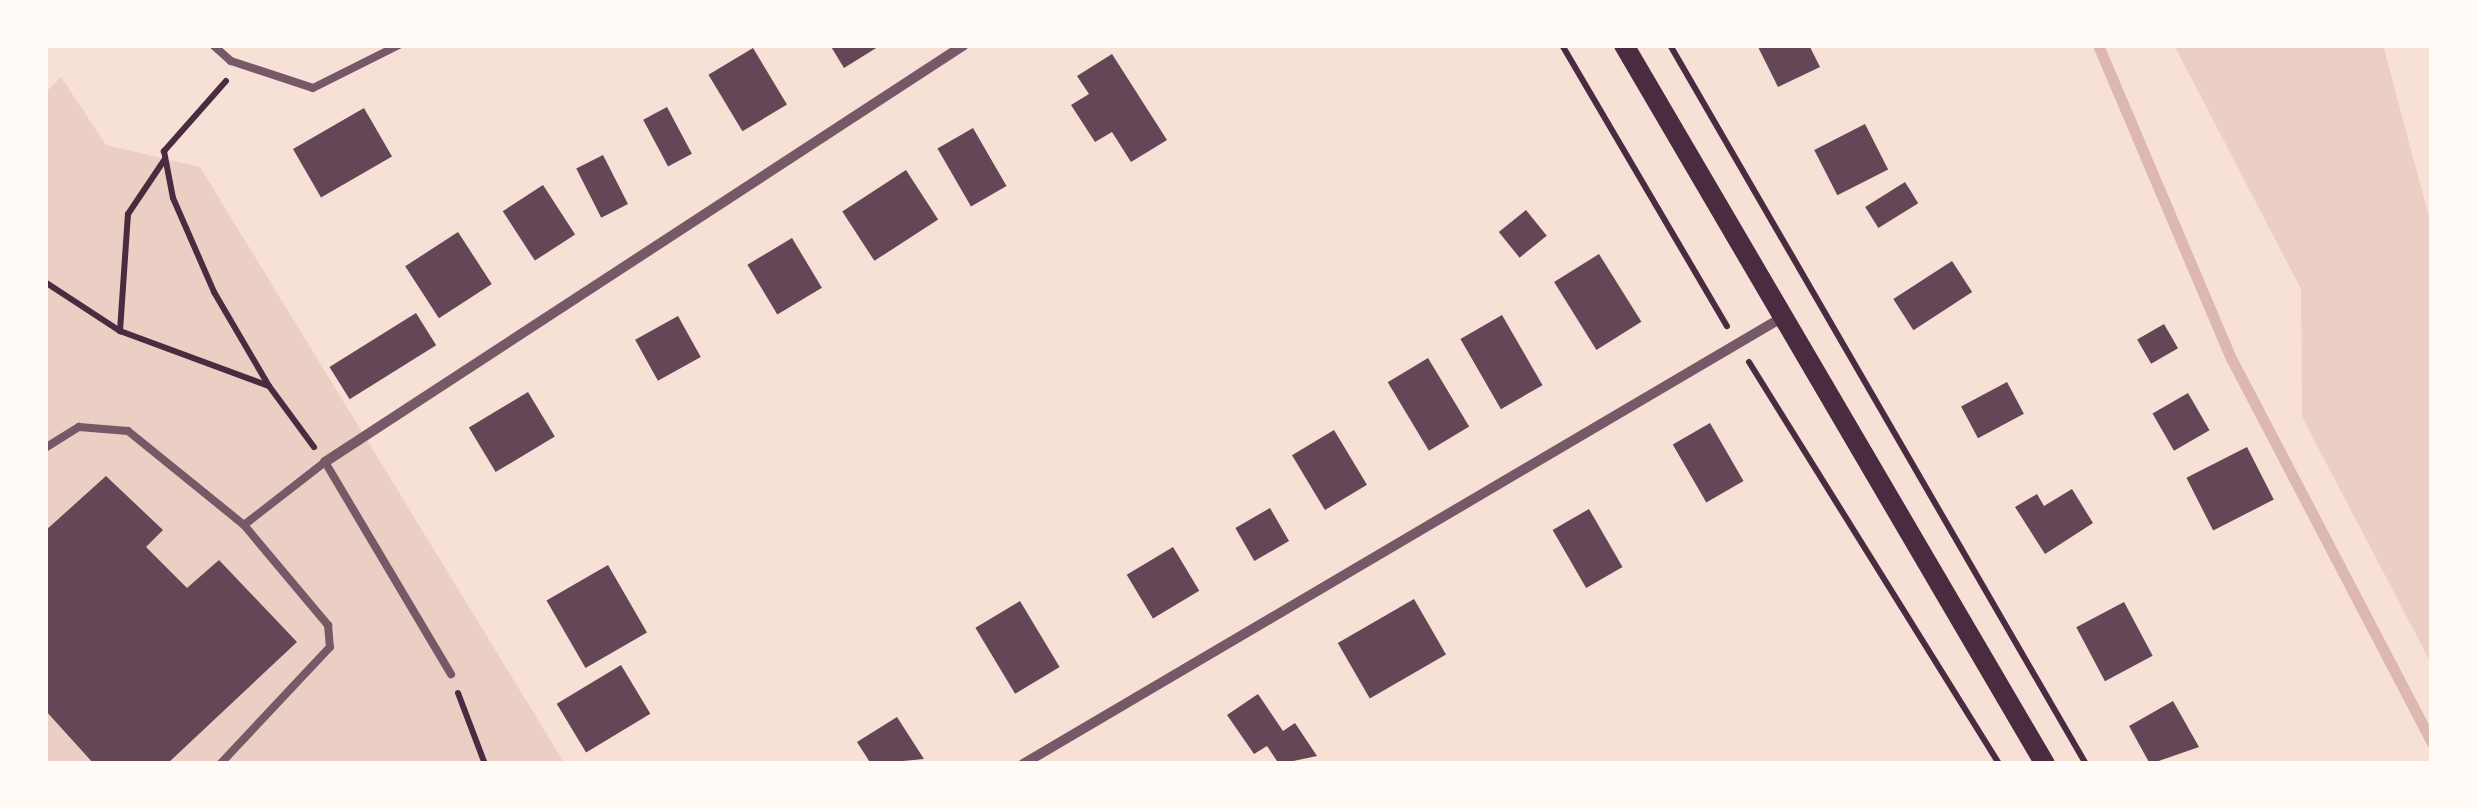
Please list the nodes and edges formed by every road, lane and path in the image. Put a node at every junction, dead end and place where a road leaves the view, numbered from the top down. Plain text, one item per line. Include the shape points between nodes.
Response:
1 (213, 45) edge
2 (399, 45) edge
3 (964, 45) edge
4 (1562, 45) edge
5 (1624, 45) edge
6 (1670, 45) edge
7 (231, 61) junction
8 (165, 159) junction
9 (45, 282) edge
10 (1782, 318) junction
11 (120, 331) junction
12 (1738, 346) junction
13 (268, 386) junction
14 (45, 448) edge
15 (325, 462) junction
16 (244, 525) junction
17 (451, 674) joint
18 (220, 764) edge
19 (485, 764) edge
20 (1023, 764) edge
21 (1999, 764) edge
22 (2045, 764) edge
23 (2086, 764) edge

1 - 7 lane
2 - 7 lane via 312,88
3 - 15 street
4 - 12 path
5 - 10 main road
6 - 23 path
7 - 8 path via 224,86
8 - 11 path via 128,214
8 - 13 path via 214,292
9 - 11 path
10 - 12 street
10 - 22 main road
11 - 13 path
12 - 20 street
12 - 21 path
13 - 15 path
14 - 16 lane via 80,427 128,430
15 - 16 lane
15 - 17 lane
16 - 18 lane via 328,625 330,647
17 - 19 path

